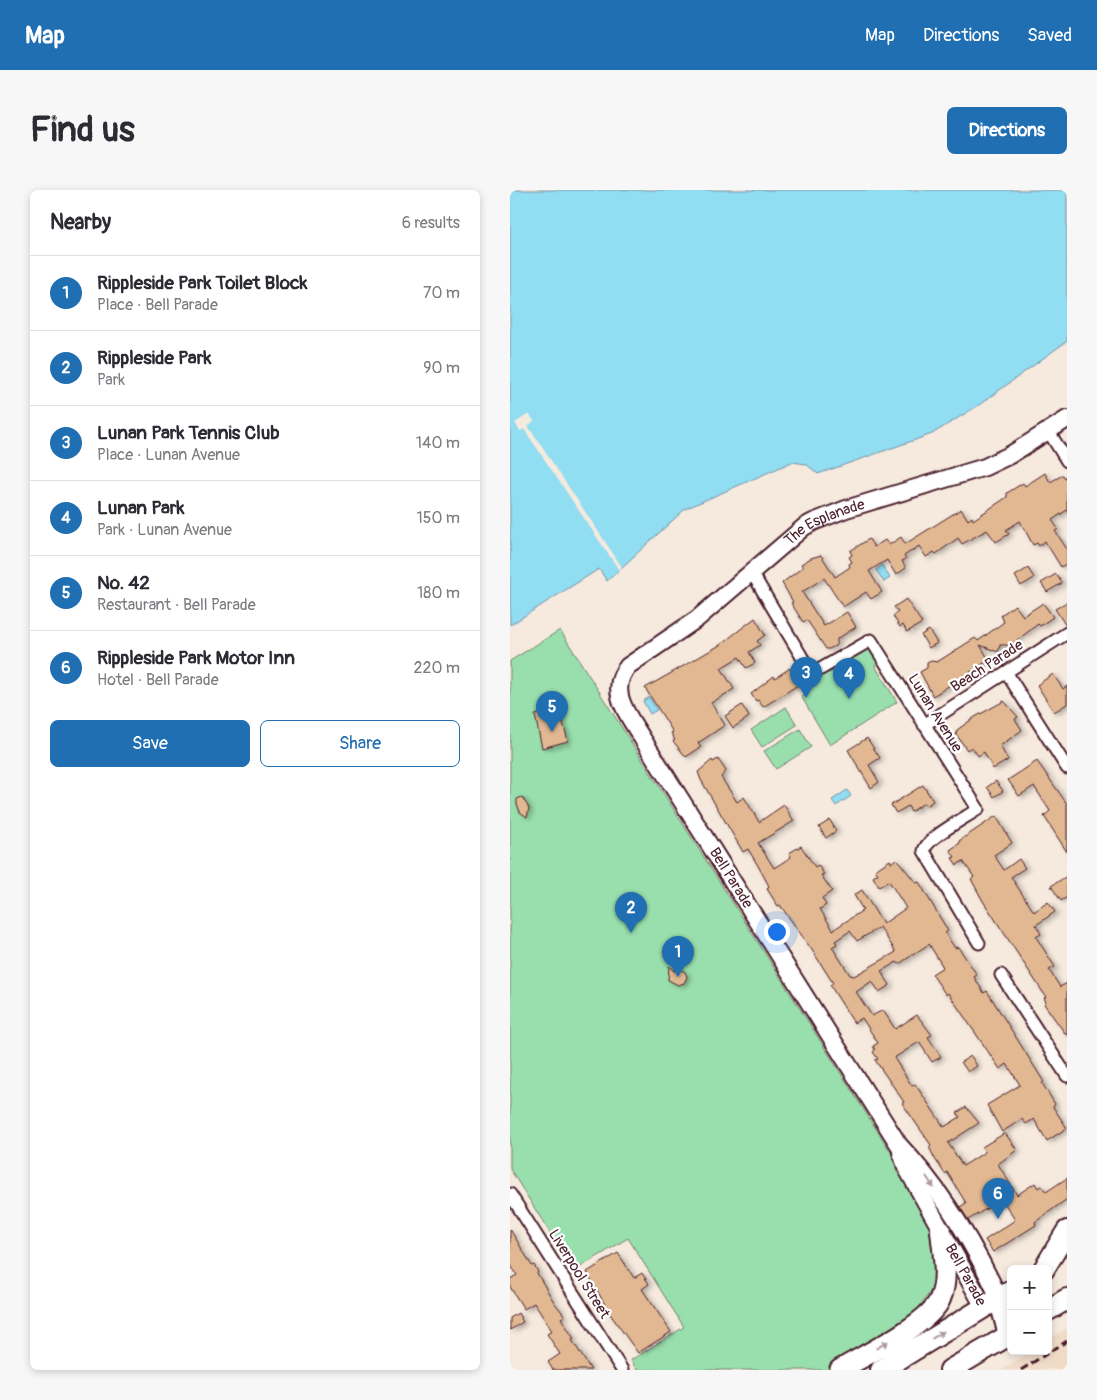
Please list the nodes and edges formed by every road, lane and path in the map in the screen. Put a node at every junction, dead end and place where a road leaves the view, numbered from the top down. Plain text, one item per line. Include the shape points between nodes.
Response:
1 (1067, 419) edge
2 (1049, 432) junction
3 (1067, 461) edge
4 (752, 573) junction
5 (1067, 633) edge
6 (1006, 672) junction
7 (619, 684) joint
8 (924, 725) junction
9 (1067, 768) edge
10 (979, 943) dead end
11 (1001, 975) dead end
12 (1067, 1076) edge
13 (899, 1145) junction
14 (510, 1194) edge
15 (520, 1211) junction
16 (510, 1217) edge
17 (942, 1231) junction
18 (1067, 1231) edge
19 (1067, 1257) edge
20 (1048, 1265) edge
21 (1052, 1266) edge
22 (998, 1299) edge
23 (1067, 1299) edge
24 (1052, 1308) edge
25 (1007, 1325) edge
26 (1007, 1336) edge
27 (622, 1370) edge
28 (840, 1370) edge
29 (881, 1370) edge
30 (950, 1370) edge

1 - 2 street, The Esplanade
2 - 3 street
2 - 4 street, The Esplanade via 985,466 813,522
4 - 7 street, The Esplanade via 697,619 628,666
4 - 8 street, Lunan Avenue via 812,674 870,640
5 - 6 street, Beach Parade
6 - 8 street, Beach Parade
6 - 9 street
7 - 13 street, Bell Parade via 620,696 639,732
8 - 10 street, Lunan Avenue via 978,809 931,840 924,851
11 - 12 street
13 - 17 street, Bell Parade via 906,1167
13 -> 22 street, Bell Parade via 920,1167 939,1195
14 - 15 street, Liverpool Street
15 - 16 street
15 - 27 street, Liverpool Street
17 - 22 street, Bell Parade
28 -> 17 highway via 917,1323 935,1308 944,1281
18 - 20 highway
19 - 21 highway
22 - 25 highway, Bell Parade
29 -> 22 highway
23 - 24 highway
26 - 30 highway

